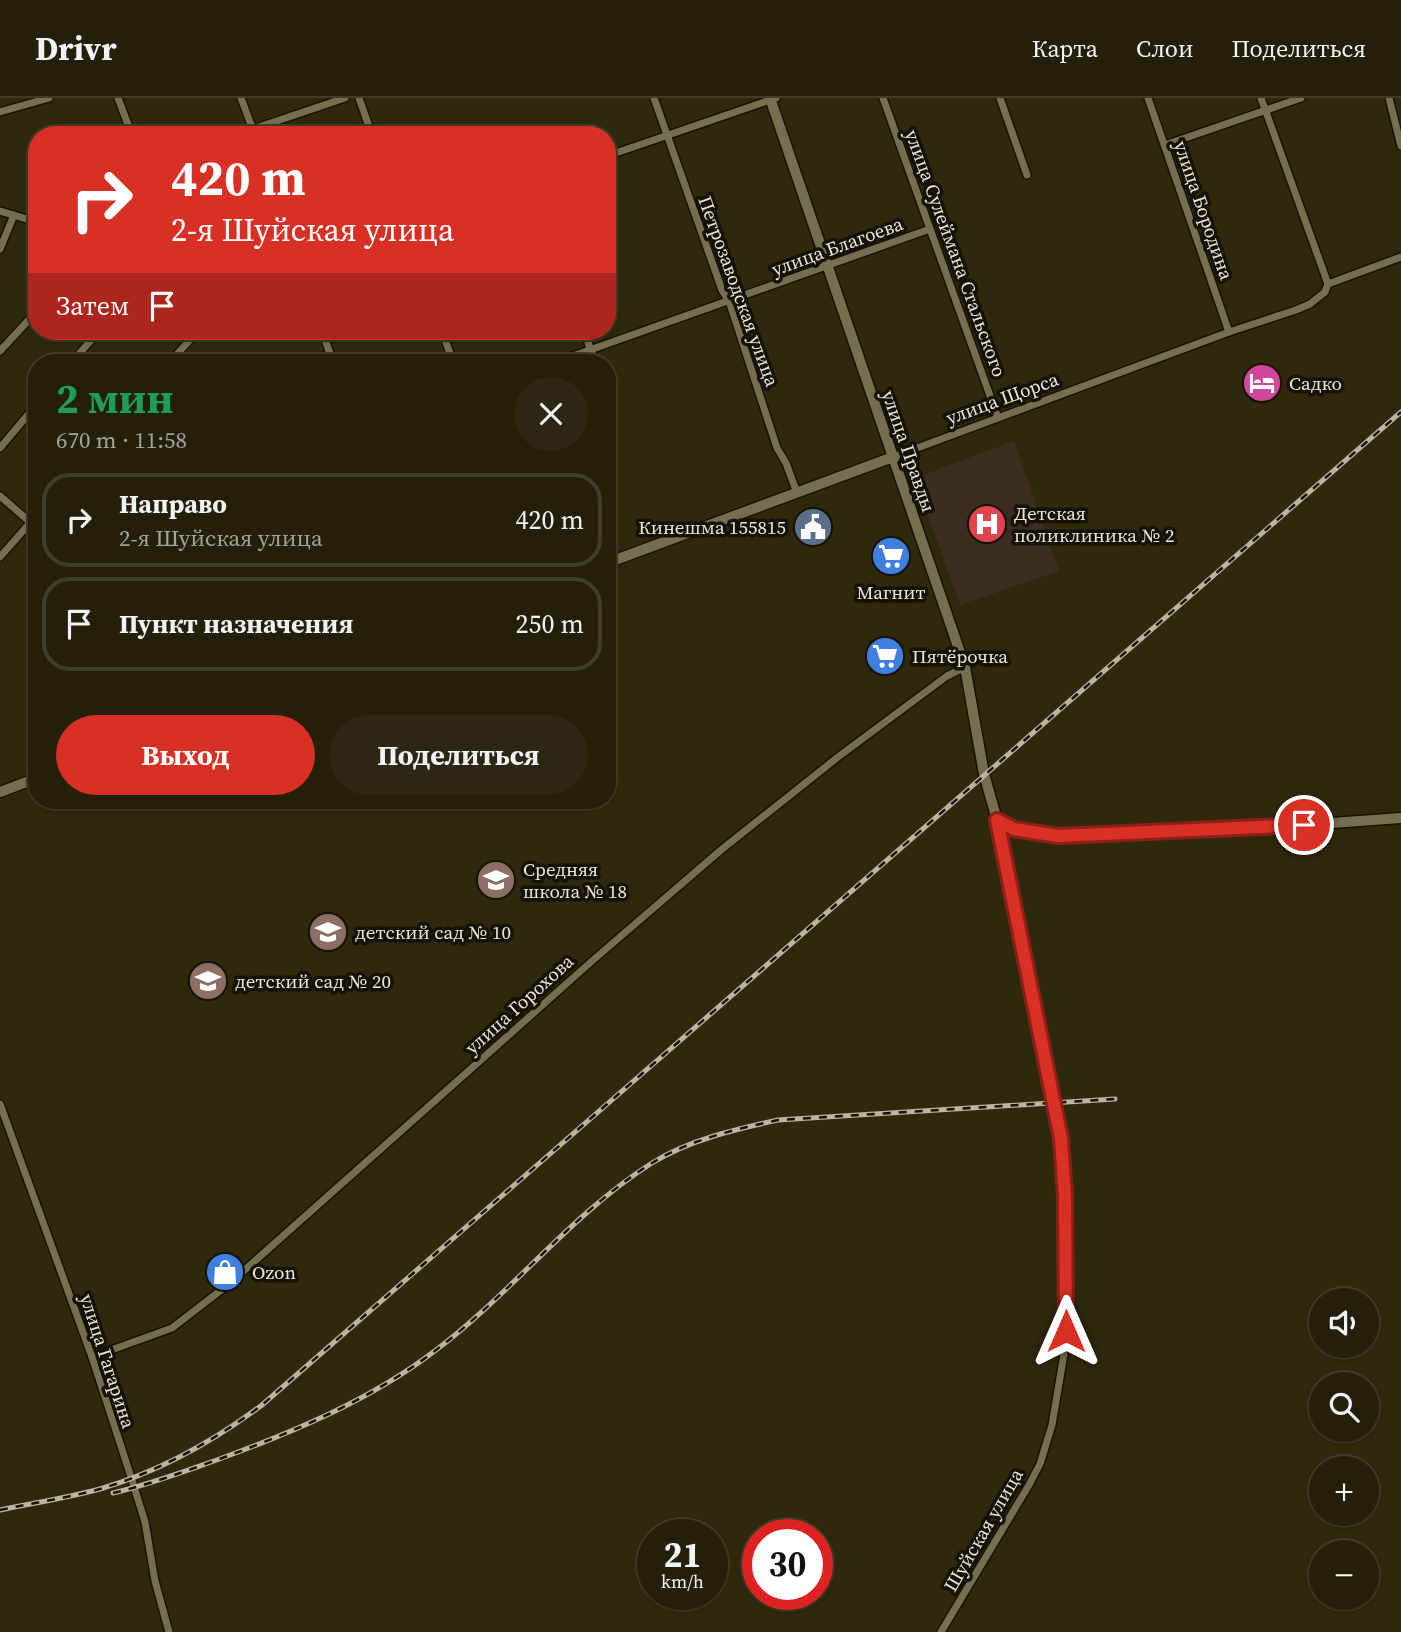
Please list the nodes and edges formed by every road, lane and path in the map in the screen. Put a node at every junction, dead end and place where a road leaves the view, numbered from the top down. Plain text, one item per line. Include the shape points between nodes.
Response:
1 (49, 98) edge
2 (118, 98) edge
3 (241, 98) edge
4 (345, 98) edge
5 (359, 98) edge
6 (654, 98) edge
7 (883, 98) edge
8 (1000, 98) edge
9 (1148, 98) edge
10 (1261, 98) edge
11 (1301, 98) edge
12 (1389, 98) edge
13 (772, 99) edge
14 (1265, 110) junction
15 (0, 112) edge
16 (129, 126) edge
17 (252, 126) edge
18 (270, 126) edge
19 (369, 126) edge
20 (667, 136) junction
21 (1165, 145) junction
22 (1401, 146) edge
23 (616, 153) edge
24 (1027, 175) dead end
25 (0, 211) edge
26 (14, 215) junction
27 (28, 219) edge
28 (930, 229) junction
29 (0, 249) edge
30 (1401, 257) edge
31 (828, 266) junction
32 (1328, 284) junction
33 (729, 301) junction
34 (28, 321) edge
35 (1229, 332) junction
36 (91, 340) edge
37 (190, 340) edge
38 (325, 340) edge
39 (587, 340) edge
40 (591, 350) junction
41 (0, 351) edge
42 (79, 354) edge
43 (177, 354) edge
44 (329, 354) edge
45 (579, 354) edge
46 (592, 354) edge
47 (28, 415) edge
48 (998, 418) junction
49 (0, 448) edge
50 (893, 457) junction
51 (797, 493) junction
52 (0, 496) edge
53 (28, 520) edge
54 (28, 524) edge
55 (0, 557) edge
56 (616, 561) edge
57 (965, 667) junction
58 (28, 781) edge
59 (0, 792) edge
60 (1401, 818) edge
61 (997, 820) junction
62 (0, 1104) edge
63 (92, 1357) junction
64 (169, 1632) edge
65 (941, 1632) edge

1 - 15 street
2 - 16 street
3 - 17 street
4 - 18 street
5 - 19 street
6 - 20 street, Петрозаводская улица
7 - 28 street, улица Сулеймана Стальского
8 - 24 street
9 - 21 street, улица Бородина
10 - 14 street
11 - 14 street
12 - 22 street
13 - 20 street
13 - 31 street, улица Правды
14 - 21 street
14 - 32 street
20 - 23 street
20 - 33 street, Петрозаводская улица
21 - 35 street, улица Бородина
25 - 26 street
26 - 27 street
26 - 29 street
28 - 31 street, улица Благоева
28 - 48 street, улица Сулеймана Стальского
30 - 32 street, улица Щорса
31 - 33 street, улица Благоева
31 - 50 street, улица Правды
32 - 35 street, улица Щорса via 1310,304
33 - 40 street, улица Благоева
33 - 51 street, Петрозаводская улица via 777,448
34 - 41 street
35 - 48 street, улица Щорса
36 - 42 street
37 - 43 street
38 - 44 street
39 - 40 street
40 - 45 street, улица Благоева
40 - 46 street
47 - 49 street
48 - 50 street, улица Щорса
50 - 51 street, улица Щорса
50 - 57 street, улица Правды
51 - 56 street, улица Щорса
52 - 53 street
54 - 55 street
57 - 61 street, улица Правды
57 - 63 street, улица Горохова via 838,757 721,849 229,1284 172,1328
58 - 59 street
60 - 61 street via 1058,836 1014,829
61 - 65 street, Шуйская улица via 1061,1139 1066,1331 1052,1425 1040,1464
62 - 63 street, улица Гагарина
63 - 64 street, улица Гагарина via 145,1522

